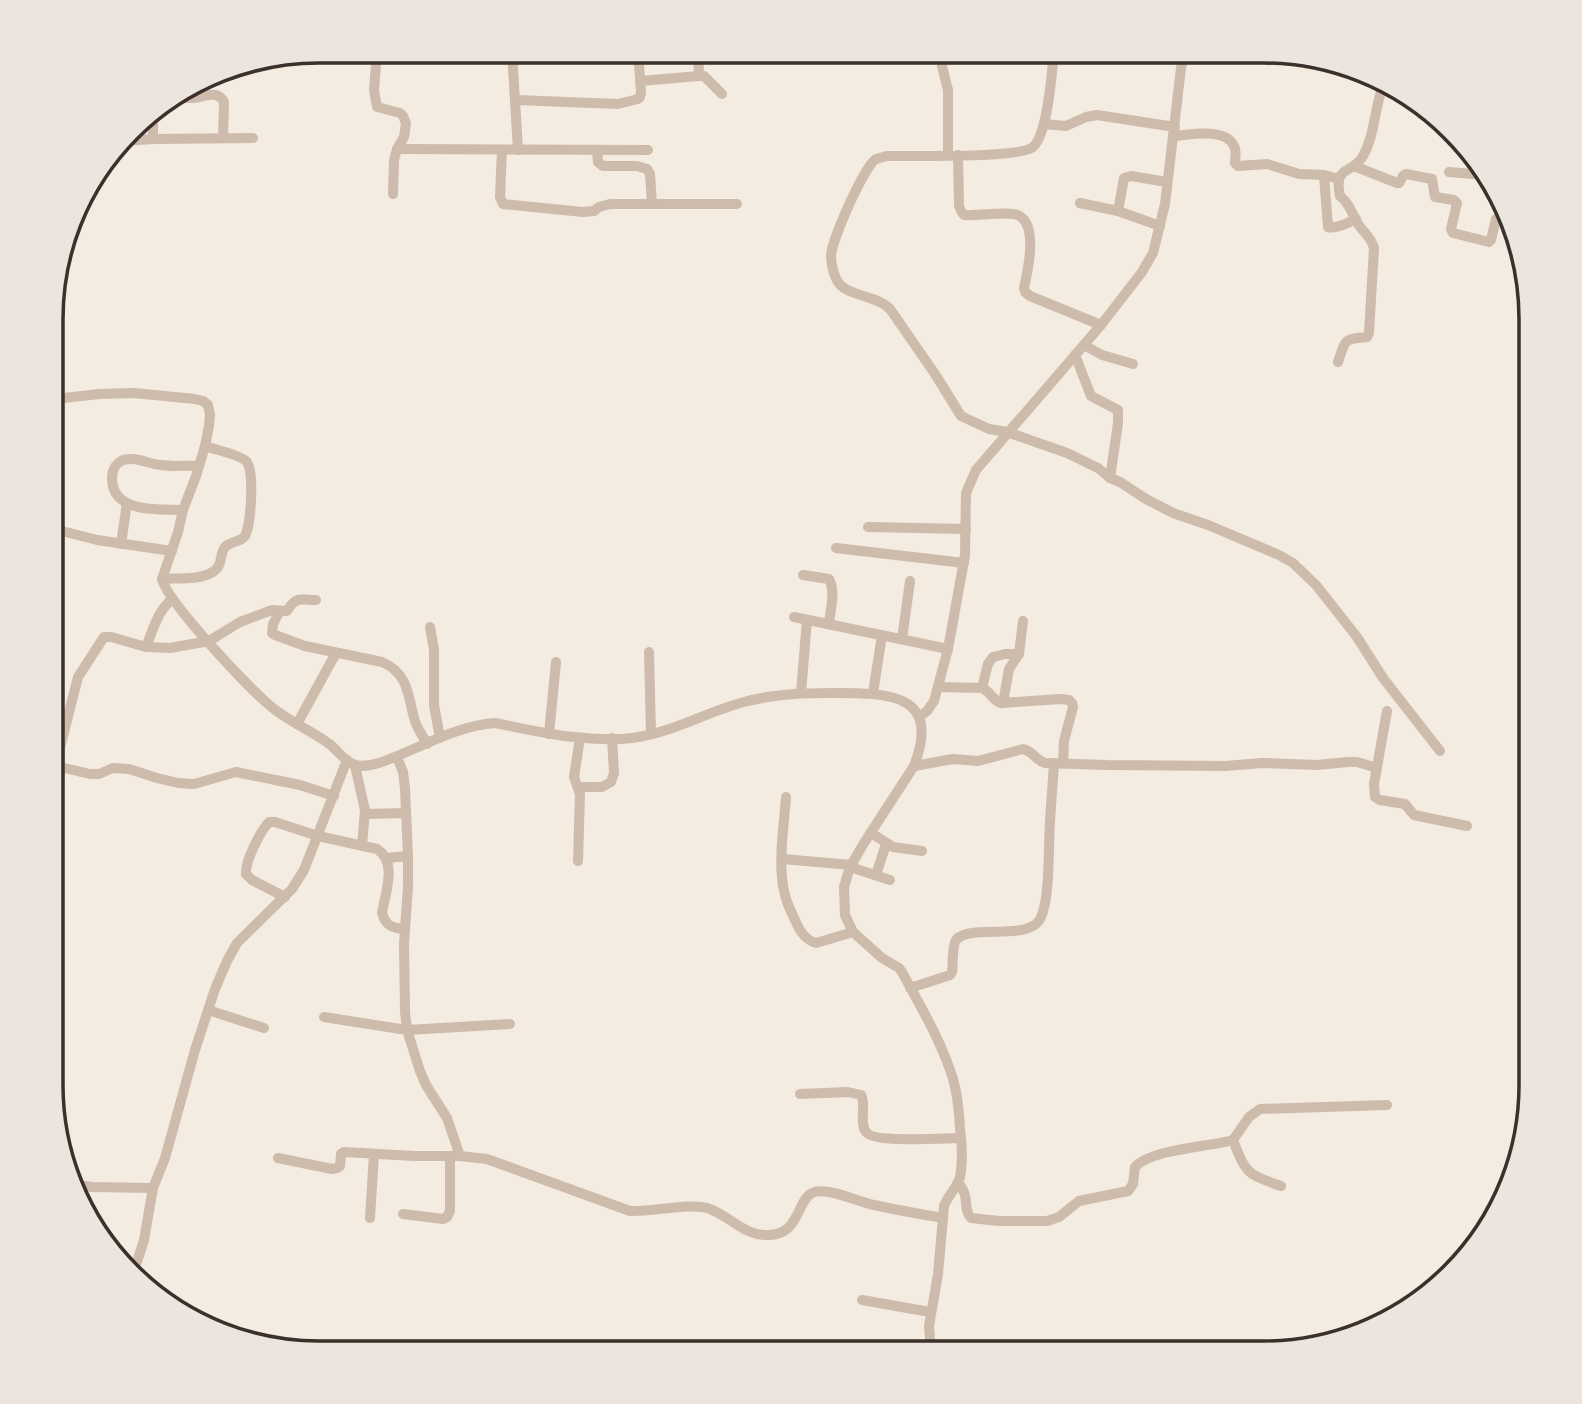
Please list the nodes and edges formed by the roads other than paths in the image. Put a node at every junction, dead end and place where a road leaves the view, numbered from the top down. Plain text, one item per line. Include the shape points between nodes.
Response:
1 (376, 63) edge
2 (513, 63) edge
3 (639, 63) edge
4 (698, 63) edge
5 (943, 63) edge
6 (1052, 63) edge
7 (1182, 63) edge
8 (699, 76) junction
9 (640, 81) junction
10 (1381, 92) edge
11 (722, 94) dead end
12 (189, 98) edge
13 (516, 100) junction
14 (153, 124) edge
15 (1044, 124) junction
16 (1174, 132) junction
17 (223, 138) junction
18 (253, 138) dead end
19 (153, 139) junction
20 (136, 140) edge
21 (397, 149) junction
22 (502, 150) junction
23 (518, 150) junction
24 (597, 150) junction
25 (648, 150) dead end
26 (953, 155) junction
27 (1354, 166) junction
28 (1449, 172) dead end
29 (1474, 174) edge
30 (1324, 175) junction
31 (1339, 179) junction
32 (1167, 182) junction
33 (393, 194) dead end
34 (1080, 203) dead end
35 (652, 204) junction
36 (737, 204) dead end
37 (1118, 211) junction
38 (1356, 219) junction
39 (1496, 219) dead end
40 (1160, 226) junction
41 (1101, 325) junction
42 (1084, 345) junction
43 (1075, 355) junction
44 (1338, 362) dead end
45 (1133, 364) dead end
46 (63, 398) edge
47 (1003, 438) junction
48 (205, 446) junction
49 (200, 466) junction
50 (1110, 478) junction
51 (127, 503) junction
52 (183, 510) junction
53 (868, 527) dead end
54 (966, 529) junction
55 (63, 531) edge
56 (121, 544) junction
57 (836, 548) dead end
58 (172, 551) junction
59 (964, 563) junction
60 (803, 575) dead end
61 (162, 579) junction
62 (910, 581) dead end
63 (172, 599) junction
64 (316, 600) dead end
65 (280, 611) junction
66 (794, 617) dead end
67 (807, 620) junction
68 (1023, 621) dead end
69 (829, 624) junction
70 (430, 627) dead end
71 (882, 635) junction
72 (902, 639) junction
73 (209, 641) junction
74 (146, 648) junction
75 (948, 649) junction
76 (649, 652) dead end
77 (336, 653) junction
78 (1019, 654) junction
79 (556, 662) dead end
80 (938, 687) junction
81 (982, 688) junction
82 (801, 693) junction
83 (873, 693) junction
84 (1003, 703) junction
85 (1387, 711) dead end
86 (919, 717) junction
87 (297, 724) junction
88 (549, 734) junction
89 (651, 734) junction
90 (63, 736) edge
91 (440, 738) junction
92 (580, 738) junction
93 (612, 738) junction
94 (428, 744) junction
95 (1440, 751) dead end
96 (397, 757) junction
97 (351, 763) junction
98 (1059, 763) junction
99 (914, 766) junction
100 (63, 768) edge
101 (1377, 768) junction
102 (578, 787) junction
103 (334, 796) junction
104 (786, 797) dead end
105 (405, 813) junction
106 (365, 814) junction
107 (1466, 826) dead end
108 (871, 833) junction
109 (318, 836) junction
110 (886, 844) junction
111 (362, 846) junction
112 (922, 851) dead end
113 (408, 856) junction
114 (387, 859) junction
115 (782, 859) junction
116 (578, 861) dead end
117 (851, 866) junction
118 (876, 875) junction
119 (890, 880) dead end
120 (285, 897) junction
121 (405, 929) junction
122 (853, 932) junction
123 (911, 988) junction
124 (208, 1010) junction
125 (324, 1017) dead end
126 (510, 1024) dead end
127 (264, 1028) dead end
128 (407, 1030) junction
129 (800, 1094) dead end
130 (1387, 1105) dead end
131 (961, 1138) junction
132 (1233, 1140) junction
133 (373, 1154) junction
134 (455, 1156) junction
135 (278, 1158) dead end
136 (958, 1184) junction
137 (83, 1186) edge
138 (1281, 1186) dead end
139 (153, 1188) junction
140 (403, 1214) dead end
141 (370, 1218) dead end
142 (943, 1218) junction
143 (136, 1264) edge
144 (862, 1300) dead end
145 (930, 1312) junction
146 (929, 1341) edge

1 - 21 street via 377,107 400,113 406,123
2 - 13 street
3 - 9 street
4 - 8 street
5 - 26 street
6 - 15 street
7 - 16 street
8 - 9 street
8 - 11 street
9 - 13 street via 640,97 618,104
10 - 27 street via 1370,140
12 - 17 street via 222,97
13 - 23 street
14 - 19 street
15 - 16 street via 1066,126 1097,115
15 - 26 street via 1033,148
16 - 30 street via 1229,139 1236,151 1236,165 1266,164 1307,176
16 - 32 street
17 - 18 street
17 - 19 street
19 - 20 street
21 - 22 street
21 - 33 street
22 - 23 street
22 - 35 street via 503,204 583,212 610,204
23 - 24 street
24 - 25 street
24 - 35 street via 603,166 647,169
26 - 41 street via 964,215 1016,214 1026,222 1030,249 1025,292
26 - 47 street via 877,159 858,188 831,255 843,287 890,309 961,416
27 - 31 street
27 - 39 street via 1397,183 1406,174 1432,178 1435,197 1457,203 1452,233 1489,242
28 - 29 street
30 - 31 street
30 - 38 street via 1328,227
31 - 38 street via 1340,196
32 - 37 street via 1126,177
32 - 40 street
34 - 37 street
35 - 36 street
37 - 40 street
38 - 44 street via 1374,248 1369,333 1348,339
40 - 41 street via 1153,253
41 - 42 street
42 - 43 street
42 - 45 street
43 - 47 street
43 - 50 street via 1091,396 1118,410
46 - 48 street via 134,393 195,398 208,405
47 - 50 street via 1067,453
47 - 54 street via 970,483
48 - 49 street
48 - 61 street via 250,464 246,535 223,549 214,572
49 - 51 street via 123,460 114,468 112,479 116,493
49 - 52 street
50 - 95 street via 1173,513 1293,563 1357,637
51 - 52 street
51 - 56 street
52 - 58 street
53 - 54 street
54 - 59 street
55 - 56 street
56 - 58 street
57 - 59 street
58 - 61 street
59 - 75 street
60 - 69 street via 829,579 832,584
61 - 63 street
62 - 72 street
63 - 73 street
63 - 74 street via 157,618
64 - 65 street via 292,601 287,611
65 - 73 street via 240,622
65 - 77 street via 272,633
66 - 67 street
67 - 69 street
67 - 82 street
68 - 78 street
69 - 71 street
70 - 91 street
71 - 72 street
71 - 83 street
72 - 75 street
73 - 74 street
73 - 87 street via 268,704
74 - 90 street via 107,636 101,641 78,677
75 - 80 street
76 - 89 street
77 - 87 street
77 - 94 street via 382,662 399,674
78 - 81 street via 992,657
78 - 84 street via 1009,669
79 - 88 street
80 - 81 street
80 - 86 street via 934,701
81 - 84 street
82 - 83 street
82 - 89 street via 742,702
83 - 86 street via 908,704
84 - 98 street via 1071,701
85 - 101 street
86 - 99 street via 922,739
87 - 97 street
88 - 91 street via 495,723
88 - 92 street
89 - 93 street
91 - 94 street
92 - 93 street
92 - 102 street via 574,777
93 - 102 street via 611,782 602,787
94 - 96 street
96 - 97 street via 366,766
96 - 105 street via 404,780
97 - 103 street
97 - 106 street
98 - 99 street via 1041,762 1023,749 978,761 953,759
98 - 101 street via 1226,766 1357,762
98 - 123 street via 1039,921 1016,931 959,938 950,975
99 - 108 street
100 - 103 street via 90,774 129,769 194,784 236,772
101 - 107 street via 1377,799 1405,804 1414,815
102 - 116 street
103 - 109 street
104 - 115 street
105 - 106 street
105 - 113 street
106 - 111 street
108 - 110 street
108 - 117 street
109 - 111 street
109 - 120 street via 304,870
109 - 120 street via 275,822 264,828 246,874
110 - 112 street
110 - 118 street
111 - 114 street via 377,849
113 - 114 street
113 - 121 street
114 - 121 street via 389,876 382,913 386,924
115 - 117 street
115 - 122 street via 785,894 807,939 823,942
117 - 118 street
117 - 122 street via 844,905
118 - 119 street
120 - 124 street via 237,943
121 - 128 street
122 - 123 street via 899,968
123 - 131 street via 951,1072
124 - 127 street
124 - 139 street
125 - 128 street
126 - 128 street
128 - 134 street via 426,1085 447,1118
129 - 131 street via 861,1095 864,1128 873,1137
130 - 132 street via 1260,1109
131 - 136 street
132 - 136 street via 1143,1161 1135,1167 1128,1191 1079,1201 1047,1221 971,1218 966,1195
132 - 138 street via 1248,1172
133 - 134 street
133 - 135 street via 344,1152 337,1168
133 - 141 street
134 - 140 street via 447,1217
134 - 142 street via 487,1159 630,1211 687,1206 710,1209 756,1235 782,1231 794,1222 807,1197 821,1192
136 - 142 street via 947,1199
137 - 139 street
139 - 143 street
142 - 145 street
144 - 145 street
145 - 146 street

